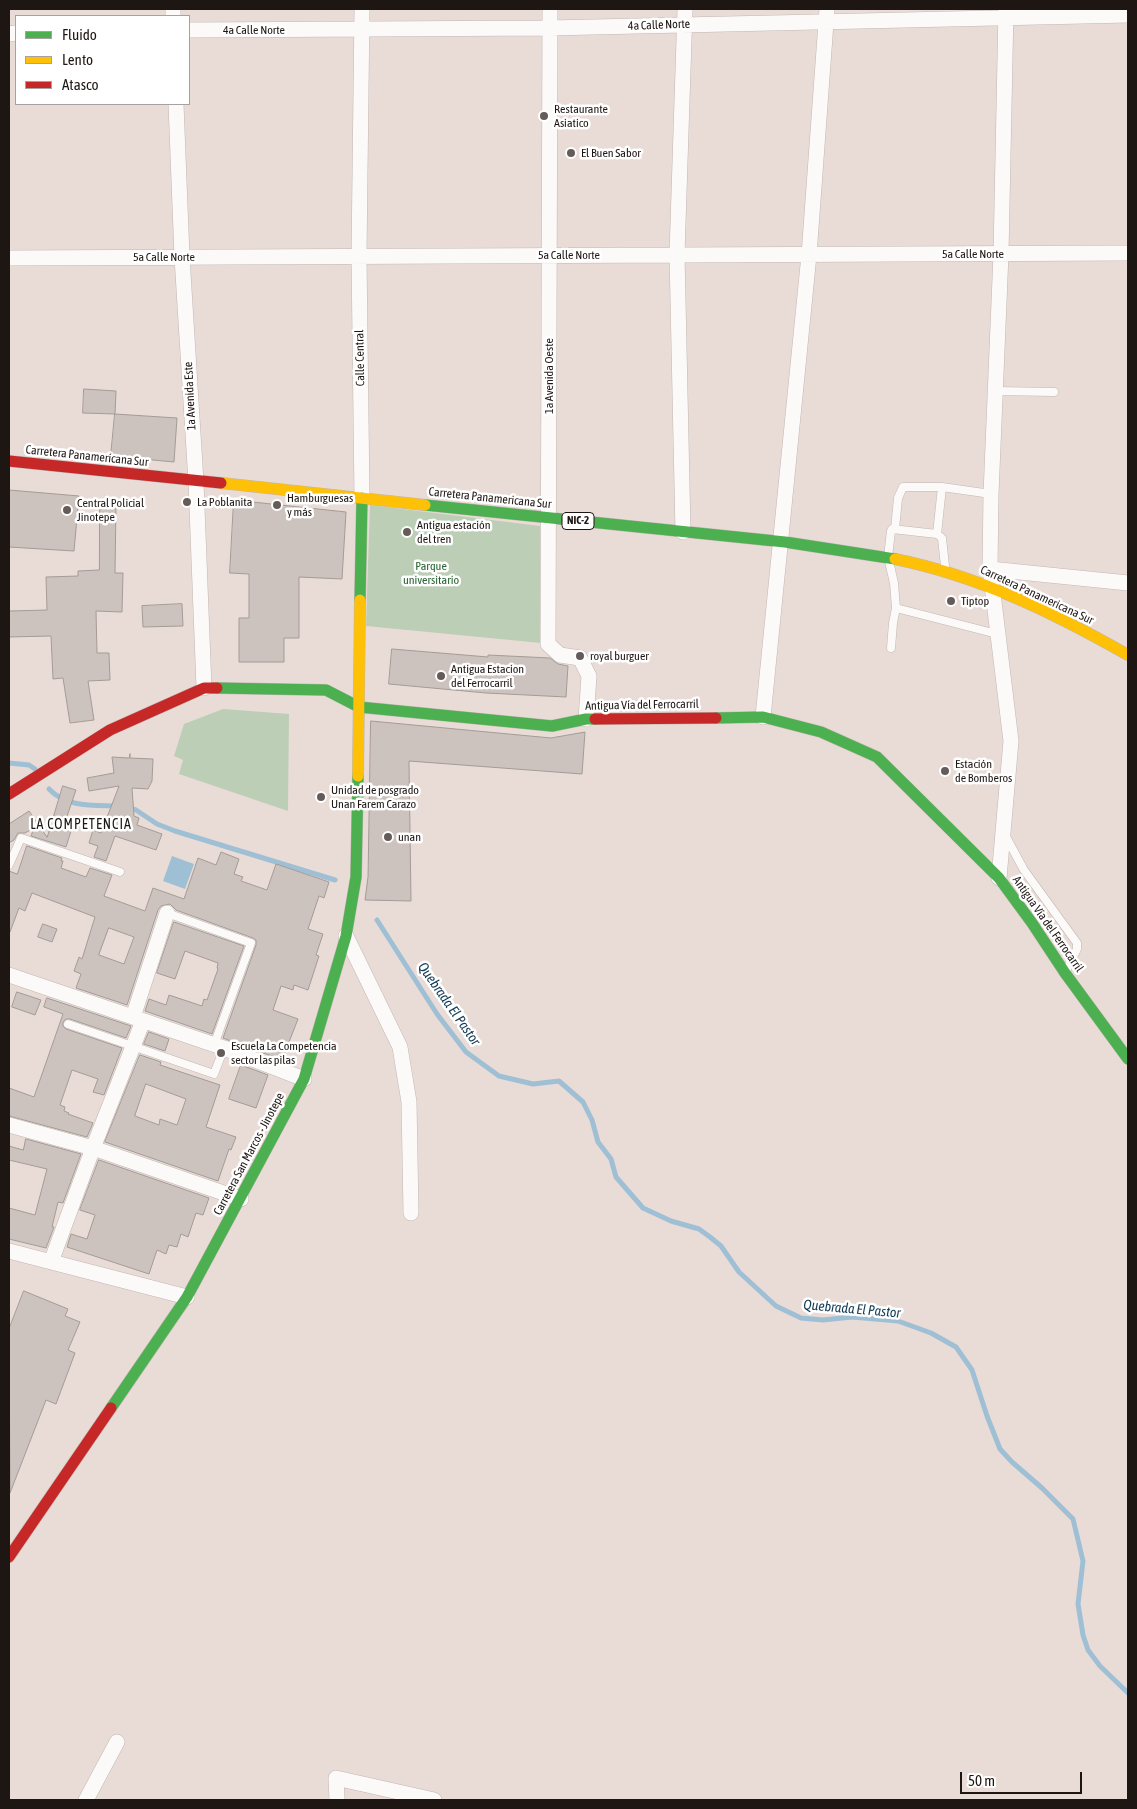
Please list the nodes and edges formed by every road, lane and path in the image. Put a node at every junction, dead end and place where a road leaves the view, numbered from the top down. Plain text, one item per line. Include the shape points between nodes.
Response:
1 (362, 9) edge
2 (550, 9) edge
3 (685, 9) edge
4 (1005, 13) edge
5 (827, 15) edge
6 (1128, 15) edge
7 (684, 24) junction
8 (549, 28) junction
9 (362, 29) junction
10 (190, 30) edge
11 (176, 105) edge
12 (677, 254) junction
13 (1001, 254) junction
14 (1128, 254) edge
15 (809, 255) junction
16 (359, 256) junction
17 (549, 256) junction
18 (182, 257) junction
19 (9, 258) edge
20 (995, 391) junction
21 (1054, 392) dead end
22 (9, 461) edge
23 (196, 482) junction
24 (942, 487) junction
25 (991, 494) junction
26 (362, 498) junction
27 (549, 518) junction
28 (895, 529) junction
29 (683, 532) junction
30 (938, 534) junction
31 (780, 540) junction
32 (888, 557) junction
33 (990, 569) junction
34 (946, 571) junction
35 (1128, 583) edge
36 (991, 587) junction
37 (896, 608) junction
38 (997, 634) junction
39 (891, 648) dead end
40 (1128, 655) edge
41 (204, 688) junction
42 (359, 707) junction
43 (763, 718) junction
44 (586, 719) junction
45 (9, 794) edge
46 (1003, 830) junction
47 (9, 865) edge
48 (120, 872) dead end
49 (999, 878) junction
50 (167, 913) joint
51 (346, 936) junction
52 (1065, 973) junction
53 (9, 975) edge
54 (138, 1019) junction
55 (68, 1024) dead end
56 (219, 1046) junction
57 (133, 1047) junction
58 (1128, 1059) edge
59 (304, 1079) junction
60 (9, 1125) edge
61 (93, 1148) junction
62 (241, 1199) junction
63 (410, 1212) dead end
64 (9, 1251) edge
65 (51, 1262) junction
66 (187, 1297) junction
67 (9, 1557) edge
68 (117, 1742) dead end
69 (86, 1800) edge
70 (337, 1800) edge
71 (434, 1800) edge

1 - 9 street, Calle Central
2 - 8 street, 1a Avenida Oeste
3 - 7 street
4 - 5 street, 4a Calle Norte
4 - 6 street, 4a Calle Norte
4 - 13 street
5 - 7 street, 4a Calle Norte
5 - 15 street
7 - 8 street, 4a Calle Norte
7 - 12 street
8 - 9 street, 4a Calle Norte
8 - 17 street, 1a Avenida Oeste
9 - 10 street, 4a Calle Norte
9 - 16 street, Calle Central
11 - 18 street, 1a Avenida Este
12 - 15 street, 5a Calle Norte
12 - 17 street, 5a Calle Norte
12 - 29 street
13 - 14 street, 5a Calle Norte
13 - 15 street, 5a Calle Norte
13 - 20 street
15 - 31 street
16 - 17 street, 5a Calle Norte
16 - 18 street, 5a Calle Norte
16 - 26 street, Calle Central
17 - 27 street, 1a Avenida Oeste
18 - 19 street, 5a Calle Norte
18 - 23 street, 1a Avenida Este
20 - 21 lane
20 - 25 street
22 - 23 main road, Carretera Panamericana Sur / NIC-2
23 - 26 main road, Carretera Panamericana Sur / NIC-2
23 - 41 street, 1a Avenida Este
24 - 25 lane
24 - 28 lane via 903,487 898,498
24 - 30 lane
25 - 33 street
26 - 27 main road, Carretera Panamericana Sur / NIC-2
26 - 42 main road, Calle Central
27 - 29 main road, Carretera Panamericana Sur / NIC-2
27 - 44 street, 1a Avenida Oeste via 548,644 560,655 580,658 589,676
28 - 30 lane
28 - 32 lane via 890,531
29 - 31 main road, Carretera Panamericana Sur / NIC-2
30 - 34 lane via 942,538
31 - 32 main road, Carretera Panamericana Sur / NIC-2
31 - 43 street
32 - 34 main road, Carretera Panamericana Sur / NIC-2
32 - 37 lane
33 - 35 street
33 - 36 street
34 - 36 main road, Carretera Panamericana Sur / NIC-2
36 - 38 street
36 - 40 main road, Carretera Panamericana Sur / NIC-2 via 1056,616
37 - 38 lane
37 - 39 lane
38 - 46 street via 1011,741
41 - 42 main road, Antigua Vía del Ferrocarril via 326,690
41 - 45 main road, Antigua Vía del Ferrocarril via 110,730
42 - 44 main road, Antigua Vía del Ferrocarril via 552,726
42 - 51 main road, Carretera San Marcos - Jinotepe via 356,877
43 - 44 main road, Antigua Vía del Ferrocarril
43 - 49 main road, Antigua Vía del Ferrocarril via 821,732 877,757
46 - 49 street
46 - 52 lane via 1024,870 1077,943
47 - 48 lane via 21,838
49 - 52 main road, Antigua Vía del Ferrocarril
50 - 54 street
50 - 56 lane via 251,943
51 - 59 main road, Carretera San Marcos - Jinotepe
51 - 63 street via 400,1047 409,1102
52 - 58 main road, Antigua Vía del Ferrocarril
53 - 54 street
54 - 56 street
54 - 57 street
55 - 57 lane
56 - 57 lane via 214,1074
56 - 59 street
57 - 61 street
59 - 62 main road, Carretera San Marcos - Jinotepe
60 - 61 street
61 - 62 street
61 - 65 street
62 - 66 main road, Carretera San Marcos - Jinotepe
64 - 65 street
65 - 66 street
66 - 67 main road, Carretera San Marcos - Jinotepe
68 - 69 street
70 - 71 street via 336,1778

